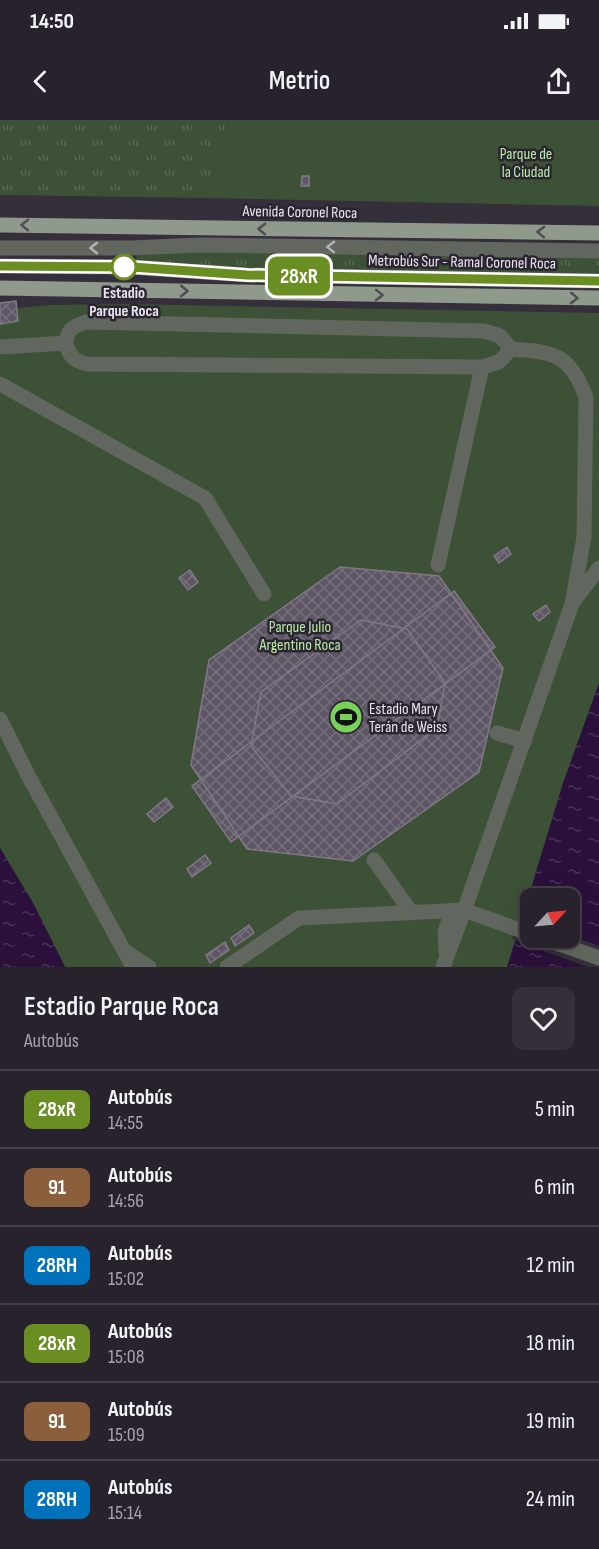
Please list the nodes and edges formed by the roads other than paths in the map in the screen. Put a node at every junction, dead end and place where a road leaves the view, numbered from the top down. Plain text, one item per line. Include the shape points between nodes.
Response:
1 (0, 225) edge
2 (599, 233) edge
3 (0, 248) edge
4 (599, 251) edge
5 (0, 266) edge
6 (599, 281) edge
7 (0, 288) edge
8 (599, 298) edge
9 (66, 343) junction
10 (0, 347) edge
11 (512, 349) junction
12 (482, 367) junction
13 (0, 384) edge
14 (593, 400) edge
15 (438, 565) dead end
16 (599, 568) edge
17 (264, 594) dead end
18 (572, 604) junction
19 (0, 719) edge
20 (497, 733) dead end
21 (525, 741) junction
22 (374, 860) dead end
23 (458, 910) junction
24 (411, 912) junction
25 (292, 922) junction
26 (520, 930) edge
27 (570, 948) edge
28 (124, 951) junction
29 (599, 958) edge
30 (444, 962) edge
31 (133, 967) edge
32 (149, 967) edge
33 (226, 967) edge
34 (241, 967) edge

2 -> 1 main road, Avenida Coronel Roca
4 -> 3 lane, Metrobús Sur - Ramal Coronel Roca via 198,245
5 - 6 lane, Metrobús Sur - Ramal Coronel Roca
7 -> 8 main road
9 - 10 lane
9 - 11 lane via 73,326 86,322 484,332 500,336
9 - 12 lane via 76,361 87,364
11 - 12 lane via 498,362
11 - 14 lane via 556,356 569,365
12 - 15 lane
13 - 17 lane via 205,498
14 - 18 lane via 584,537
16 - 18 lane
18 - 21 lane
19 - 28 lane
20 - 21 lane
21 - 23 lane
22 - 24 lane
23 - 24 lane
23 - 26 lane
23 - 30 lane
24 - 25 lane via 299,918
25 - 33 lane
25 - 34 lane via 278,943
27 - 29 lane
28 - 31 lane
28 - 32 lane

